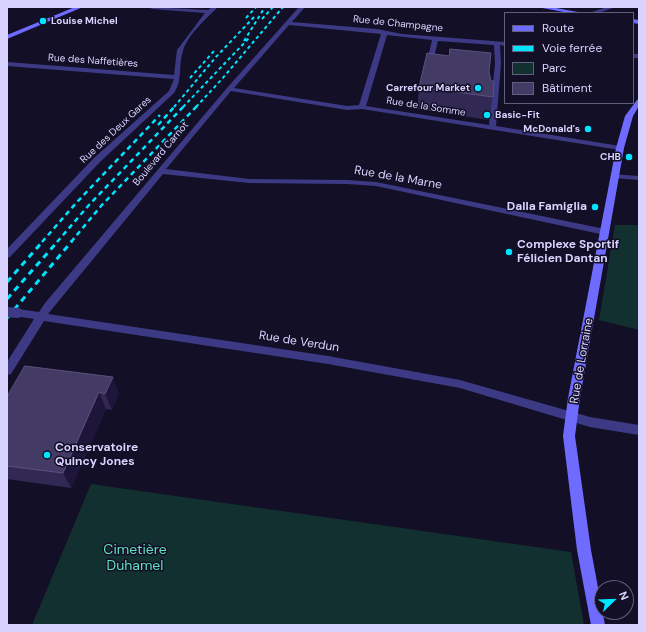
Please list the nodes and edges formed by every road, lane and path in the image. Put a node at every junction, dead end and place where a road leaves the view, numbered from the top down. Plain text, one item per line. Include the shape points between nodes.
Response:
1 (80, 7) edge
2 (152, 7) edge
3 (215, 7) edge
4 (301, 7) edge
5 (540, 7) edge
6 (613, 7) edge
7 (208, 12) junction
8 (573, 12) edge
9 (596, 12) edge
10 (288, 23) junction
11 (384, 33) junction
12 (7, 37) edge
13 (435, 38) junction
14 (496, 44) junction
15 (504, 44) edge
16 (432, 57) edge
17 (7, 64) edge
18 (177, 77) junction
19 (229, 89) junction
20 (639, 101) edge
21 (362, 107) junction
22 (492, 128) junction
23 (620, 148) junction
24 (160, 171) junction
25 (614, 176) junction
26 (639, 178) edge
27 (605, 232) junction
28 (7, 255) edge
29 (7, 312) edge
30 (41, 316) junction
31 (7, 370) edge
32 (572, 416) junction
33 (639, 430) edge
34 (598, 625) edge

1 - 12 street
2 - 7 street
3 - 7 street, Rue des Deux Gares
4 - 10 street, Boulevard Carnot
5 - 8 street
6 - 9 street
7 - 18 street, Rue des Deux Gares via 180,50
10 - 11 street, Rue de Champagne
10 - 19 street, Boulevard Carnot
11 - 13 street, Rue de Champagne
11 - 21 street
13 - 14 street, Rue de Champagne
13 - 16 street
14 - 15 street, Rue de Champagne
14 - 22 street via 498,63
17 - 18 street, Rue des Naffetières
18 - 28 street, Rue des Deux Gares via 172,92 97,160
19 - 21 street, Rue de la Somme via 347,108
19 - 24 street, Boulevard Carnot
20 - 23 street, Rue de Lorraine via 629,116
21 - 22 street, Rue de la Somme
22 - 23 street, Rue de la Somme
23 - 25 street, Rue de Lorraine
24 - 27 street, Rue de la Marne via 249,181 376,184
24 - 30 street, Boulevard Carnot
25 - 26 street
25 - 27 street, Rue de Lorraine
27 - 32 street, Rue de Lorraine
29 - 30 street, Rue de Verdun, bridge
30 - 31 street, Boulevard Carnot
30 - 32 street, Rue de Verdun via 328,360 444,381
32 - 33 street, Rue de Verdun via 590,422
32 - 34 street, Rue de Lorraine via 569,436 584,550

